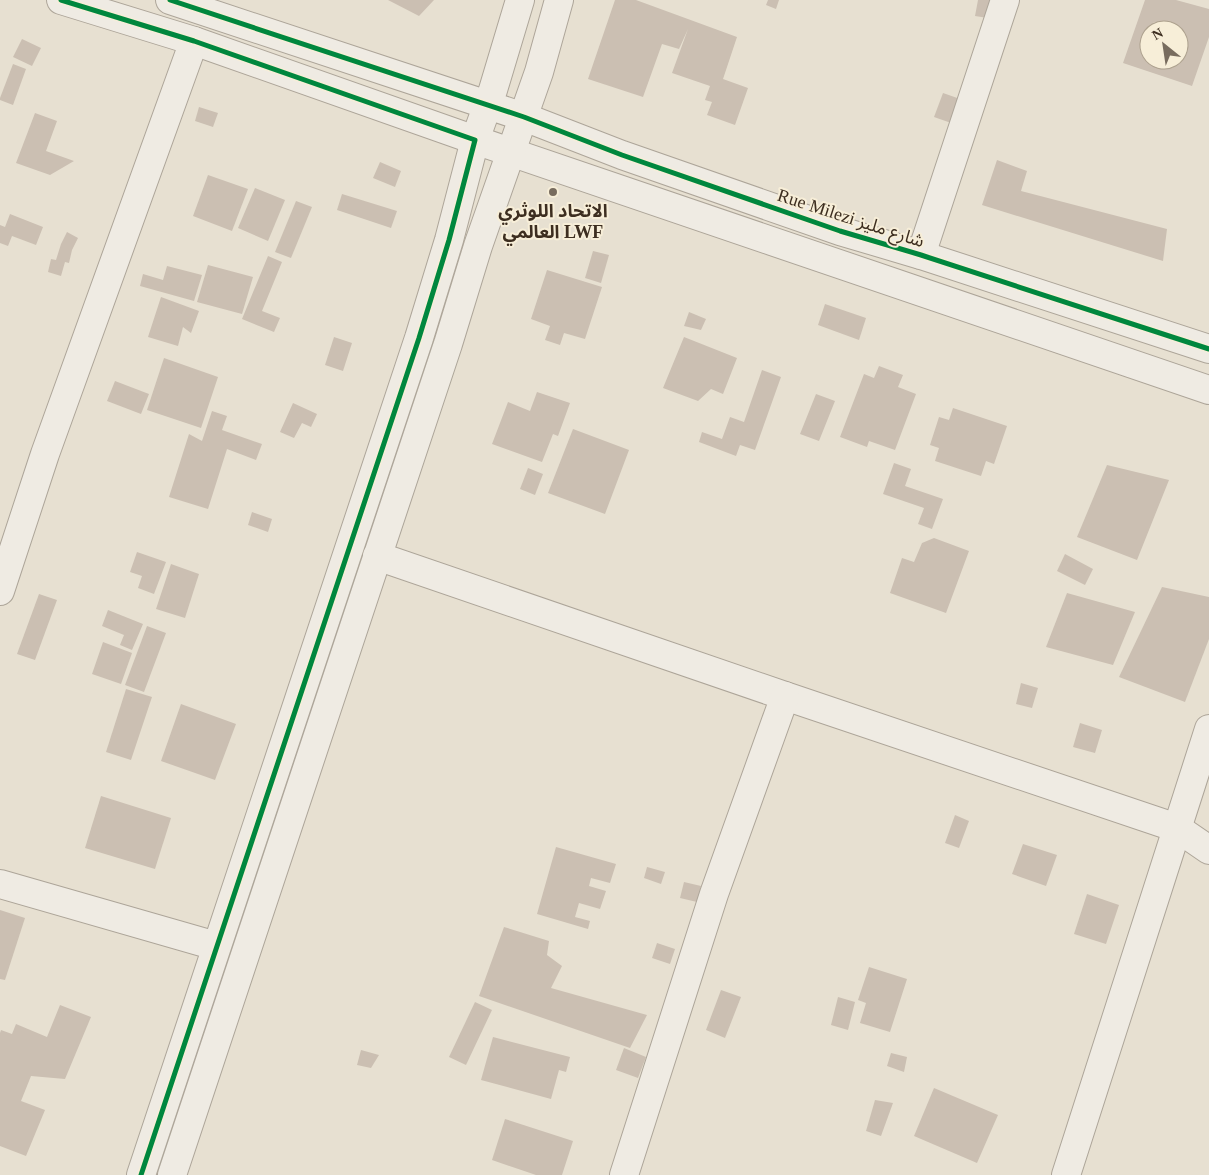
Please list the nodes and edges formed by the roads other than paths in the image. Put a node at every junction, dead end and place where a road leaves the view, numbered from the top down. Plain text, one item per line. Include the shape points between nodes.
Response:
1 (61, 0) edge
2 (170, 0) edge
3 (520, 0) edge
4 (559, 0) edge
5 (1006, 0) edge
6 (206, 5) edge
7 (194, 41) junction
8 (488, 105) junction
9 (524, 117) junction
10 (475, 140) junction
11 (512, 153) junction
12 (921, 255) junction
13 (1209, 349) edge
14 (1209, 390) edge
15 (378, 556) junction
16 (0, 591) edge
17 (785, 696) junction
18 (1209, 729) edge
19 (1177, 828) junction
20 (1209, 850) edge
21 (0, 884) edge
22 (216, 946) junction
23 (141, 1175) edge
24 (172, 1175) edge
25 (624, 1175) edge
26 (1066, 1175) edge

1 - 7 street
2 - 6 street, Rue Milezi شارع مليز
3 - 8 street
4 - 9 street
5 - 12 street
6 - 8 street, Rue Milezi شارع مليز
7 - 10 street
7 - 16 street via 45,454
8 - 9 street, Rue Milezi شارع مليز
8 - 10 street
9 - 11 street
9 - 12 street, Rue Milezi شارع مليز via 840,231
10 - 11 street
10 - 22 street via 419,338
11 - 14 street
11 - 15 street via 478,246
12 - 13 street, Rue Milezi شارع مليز
15 - 17 street
15 - 24 street
17 - 19 street
17 - 25 street via 714,894
18 - 19 street
19 - 20 street
19 - 26 street
21 - 22 street
22 - 23 street

